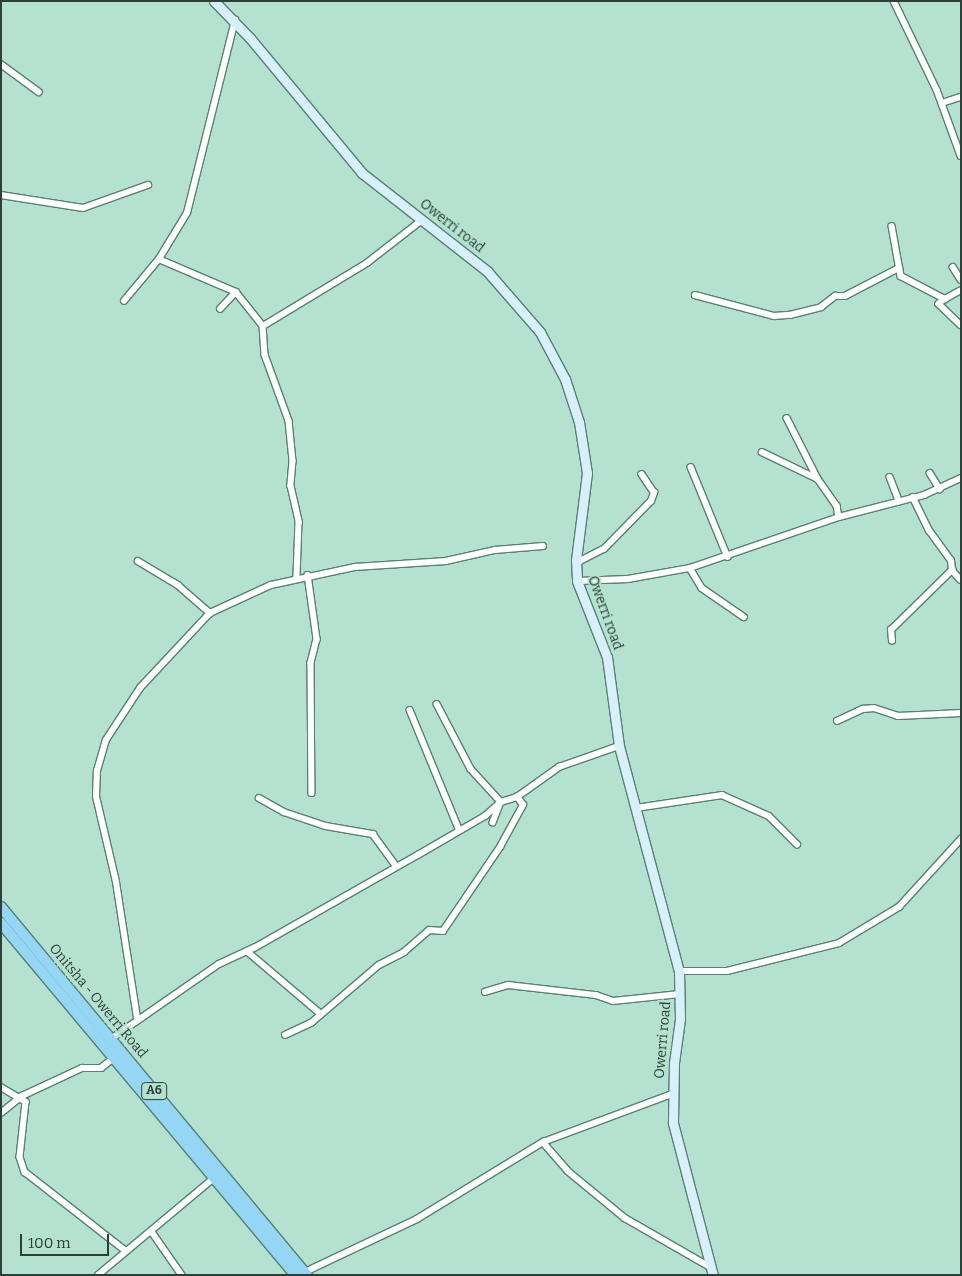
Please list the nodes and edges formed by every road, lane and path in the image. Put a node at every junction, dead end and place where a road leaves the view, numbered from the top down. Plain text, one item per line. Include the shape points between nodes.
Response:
1 (214, 1) edge
2 (894, 1) edge
3 (235, 20) junction
4 (1, 64) edge
5 (39, 92) dead end
6 (961, 97) edge
7 (942, 103) junction
8 (961, 156) edge
9 (148, 185) dead end
10 (1, 195) edge
11 (422, 220) junction
12 (892, 226) dead end
13 (159, 259) junction
14 (953, 267) dead end
15 (900, 268) junction
16 (961, 280) edge
17 (961, 290) edge
18 (236, 292) junction
19 (695, 295) dead end
20 (945, 299) junction
21 (124, 302) dead end
22 (220, 309) dead end
23 (961, 325) edge
24 (263, 326) junction
25 (788, 418) dead end
26 (762, 452) dead end
27 (691, 467) dead end
28 (930, 473) dead end
29 (642, 475) dead end
30 (890, 478) dead end
31 (961, 478) edge
32 (818, 479) junction
33 (940, 489) junction
34 (913, 498) junction
35 (899, 501) junction
36 (839, 517) junction
37 (543, 546) dead end
38 (728, 557) junction
39 (138, 560) dead end
40 (576, 563) junction
41 (690, 568) junction
42 (952, 570) junction
43 (308, 575) junction
44 (296, 577) junction
45 (961, 580) edge
46 (577, 581) junction
47 (210, 613) junction
48 (744, 617) dead end
49 (892, 641) dead end
50 (437, 704) dead end
51 (410, 710) dead end
52 (961, 713) edge
53 (837, 721) dead end
54 (619, 746) junction
55 (312, 793) dead end
56 (517, 797) junction
57 (260, 798) dead end
58 (501, 802) junction
59 (636, 808) junction
60 (493, 823) dead end
61 (459, 830) junction
62 (961, 839) edge
63 (798, 844) dead end
64 (396, 866) junction
65 (1, 907) edge
66 (1, 923) edge
67 (247, 951) junction
68 (679, 971) junction
69 (485, 992) dead end
70 (680, 994) junction
71 (321, 1014) junction
72 (137, 1018) junction
73 (285, 1035) dead end
74 (111, 1039) junction
75 (114, 1058) junction
76 (1, 1087) edge
77 (672, 1094) junction
78 (22, 1096) junction
79 (1, 1113) edge
80 (543, 1142) junction
81 (214, 1178) junction
82 (152, 1232) junction
83 (126, 1251) junction
84 (712, 1272) edge
85 (302, 1274) edge
86 (98, 1275) edge
87 (182, 1275) edge

1 - 3 main road, Owerri road
2 - 7 street
3 - 11 main road, Owerri road via 362,173
3 - 13 street via 187,213
4 - 5 street
6 - 7 street
7 - 8 street
9 - 10 street via 74,209
11 - 24 street via 367,263
11 - 40 main road, Owerri road via 487,271 540,332 557,362 579,422 587,472
12 - 15 street
13 - 18 street
13 - 21 street
14 - 16 street
15 - 19 street via 845,296 835,296 821,307 790,316 774,316
15 - 20 street via 901,276
17 - 20 street
18 - 22 street
18 - 24 street
20 - 23 street via 939,304
24 - 44 street via 265,355 289,421 293,461 291,486 299,522
25 - 32 street
26 - 32 street
27 - 38 street
28 - 33 street
29 - 40 street via 654,493 652,501 604,549
30 - 35 street
31 - 33 street
32 - 36 street via 837,506
33 - 34 street
34 - 35 street
34 - 42 street via 929,531 951,561
35 - 36 street
36 - 38 street
37 - 43 street
38 - 41 street
39 - 47 street via 178,585
40 - 46 main road, Owerri road
41 - 46 street via 628,579
41 - 48 street via 702,588
42 - 45 street
42 - 49 street via 892,630
43 - 44 street
43 - 55 street via 316,639 311,663
44 - 47 street
46 - 54 main road, Owerri road via 606,657
47 - 72 street via 140,688 106,740 97,771 96,797 116,882
50 - 58 street via 471,768
51 - 61 street
52 - 53 street via 898,716 874,708 863,709
54 - 56 street via 559,768
54 - 59 main road, Owerri road
56 - 58 street
56 - 71 street via 523,805 500,847 443,931 429,930
57 - 64 street via 284,812 326,826 373,834
58 - 60 street
58 - 61 street via 485,816
59 - 63 street via 722,795 769,816
59 - 68 main road, Owerri road
61 - 64 street
62 - 68 street via 900,907 839,942 727,971
64 - 67 street
65 - 74 highway, Onitsha - Owerri Road / A6
66 - 75 highway, Onitsha - Owerri Road / A6
67 - 71 street
67 - 72 street via 219,964
68 - 70 main road, Owerri road
69 - 70 street via 508,985 596,995 613,1000
70 - 77 main road, Owerri road
71 - 73 street
72 - 74 street
74 - 85 highway, Onitsha - Owerri Road / A6
75 - 78 street via 101,1068 82,1068
75 - 81 highway, Onitsha - Owerri Road / A6
76 - 78 street
77 - 80 street
77 - 84 main road, Owerri road via 676,1138
78 - 79 street
78 - 83 street via 26,1102 20,1157 25,1172
80 - 84 street via 568,1170 625,1218
80 - 85 street via 417,1219
81 - 82 street
81 - 85 highway, Onitsha - Owerri Road / A6
82 - 83 street
82 - 87 street
83 - 86 street

